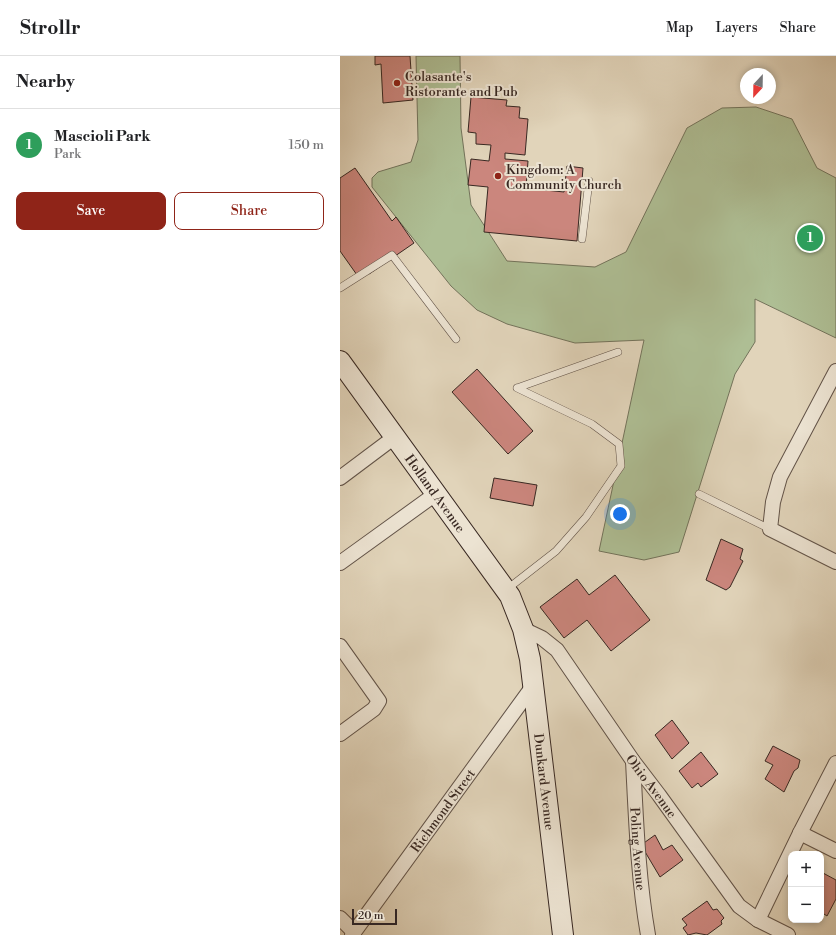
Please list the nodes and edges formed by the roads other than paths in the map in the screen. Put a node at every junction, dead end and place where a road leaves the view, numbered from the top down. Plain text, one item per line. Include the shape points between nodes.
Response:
1 (589, 181) dead end
2 (582, 239) dead end
3 (340, 288) edge
4 (456, 339) dead end
5 (618, 352) dead end
6 (836, 371) edge
7 (345, 372) edge
8 (396, 436) junction
9 (340, 478) edge
10 (437, 493) junction
11 (699, 494) dead end
12 (770, 528) junction
13 (836, 562) edge
14 (340, 563) edge
15 (506, 590) junction
16 (523, 629) junction
17 (340, 646) edge
18 (534, 686) junction
19 (340, 734) edge
20 (633, 761) junction
21 (836, 763) edge
22 (800, 832) junction
23 (836, 851) edge
24 (340, 918) edge
25 (758, 920) junction
26 (353, 934) edge
27 (563, 935) edge
28 (648, 935) edge
29 (788, 935) edge

1 - 2 lane
3 - 4 lane via 392,255
5 - 15 lane via 518,388 592,424 619,444 621,466 586,517 556,551
6 - 12 street via 780,477 773,502
7 - 8 main road, Holland Avenue
8 - 9 street
8 - 10 main road, Holland Avenue
10 - 14 street
10 - 15 main road, Holland Avenue
11 - 12 lane
12 - 13 street
15 - 16 main road, Holland Avenue
16 - 18 main road, Dunkard Avenue
16 - 20 street, Ohio Avenue via 542,638 557,650
17 - 19 street via 379,701 374,709
18 - 26 street, Richmond Street
18 - 27 main road, Dunkard Avenue
20 - 25 street, Ohio Avenue via 739,906
20 - 28 street, Poling Avenue via 637,837
21 - 22 street
22 - 23 street
22 - 25 street
24 - 26 street
25 - 29 street, Ohio Avenue

